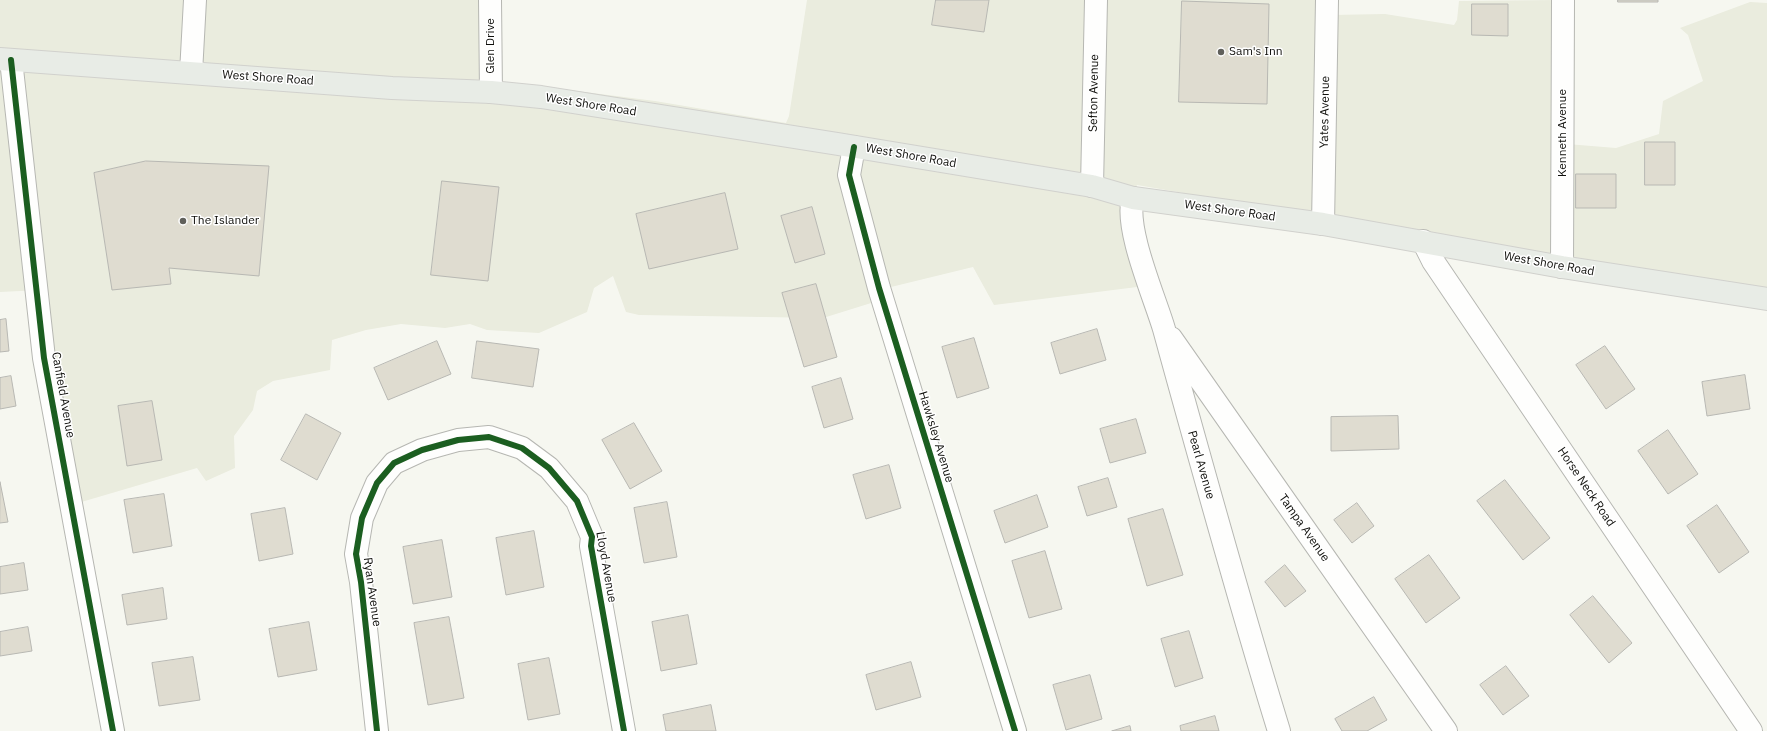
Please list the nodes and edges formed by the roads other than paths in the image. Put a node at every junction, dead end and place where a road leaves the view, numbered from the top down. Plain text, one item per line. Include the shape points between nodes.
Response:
1 (195, 0) edge
2 (490, 0) edge
3 (1096, 0) edge
4 (1327, 0) edge
5 (1563, 0) edge
6 (6, 60) edge
7 (191, 73) junction
8 (491, 92) junction
9 (854, 146) junction
10 (1092, 186) junction
11 (1133, 198) junction
12 (1324, 224) junction
13 (1423, 241) junction
14 (1562, 267) junction
15 (1765, 302) edge
16 (1163, 326) junction
17 (459, 440) joint
18 (113, 731) edge
19 (377, 731) edge
20 (624, 731) edge
21 (1015, 731) edge
22 (1279, 731) edge
23 (1446, 731) edge
24 (1751, 731) edge

1 - 7 street
2 - 8 street, Glen Drive
3 - 10 street, Sefton Avenue
4 - 12 street, Yates Avenue
5 - 14 street, Kenneth Avenue
6 - 7 main road, West Shore Road
6 - 18 street, Canfield Avenue via 44,358
7 - 8 main road, West Shore Road via 392,88
8 - 9 main road, West Shore Road
9 - 10 main road, West Shore Road
9 - 21 street, Hawksley Avenue via 849,175 879,288
10 - 11 main road, West Shore Road
11 - 12 main road, West Shore Road
11 - 16 street, Pearl Avenue via 1131,207 1138,249
12 - 13 main road, West Shore Road
13 - 14 main road, West Shore Road
13 - 24 street, Horse Neck Road via 1438,268
14 - 15 main road, West Shore Road
16 - 22 street, Pearl Avenue via 1238,596
16 - 23 street, Tampa Avenue
17 - 19 street, Ryan Avenue via 422,450 394,463 377,483 362,518 356,554
17 - 20 street, Lloyd Avenue via 489,437 522,448 549,468 577,501 592,537 591,546

